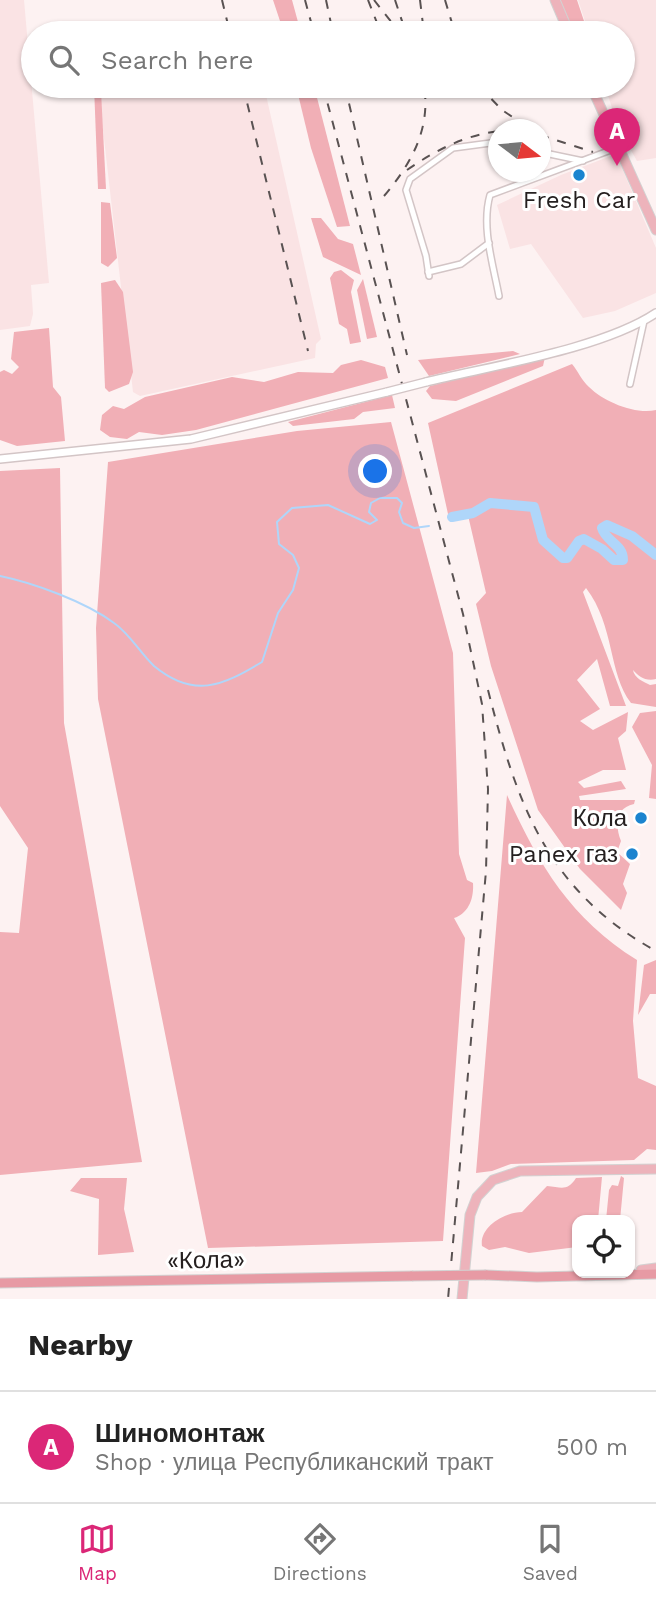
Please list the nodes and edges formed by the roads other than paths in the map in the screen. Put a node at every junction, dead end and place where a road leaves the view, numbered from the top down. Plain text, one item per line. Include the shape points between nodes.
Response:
1 (555, 0) edge
2 (564, 21) edge
3 (597, 98) edge
4 (488, 143) edge
5 (619, 147) junction
6 (551, 154) edge
7 (583, 161) junction
8 (656, 230) edge
9 (489, 243) junction
10 (499, 296) dead end
11 (656, 313) edge
12 (643, 321) junction
13 (630, 384) dead end
14 (1, 458) edge
15 (656, 1169) edge
16 (635, 1270) edge
17 (572, 1271) edge
18 (656, 1273) edge
19 (486, 1275) junction
20 (0, 1283) edge
21 (462, 1299) edge

1 - 2 main road
3 - 5 main road
4 - 9 street via 453,148 410,179 407,190 428,274 461,264
5 - 7 street
5 - 8 main road
6 - 7 street
7 - 9 street via 490,195 486,209
9 - 10 street
11 - 12 street
12 - 13 street
12 - 14 street, bridge via 585,343 191,439
15 - 21 main road via 520,1171 493,1180 477,1197 471,1214
16 - 18 highway
17 - 19 highway
18 - 19 highway
19 - 20 highway, «Кола», bridge

